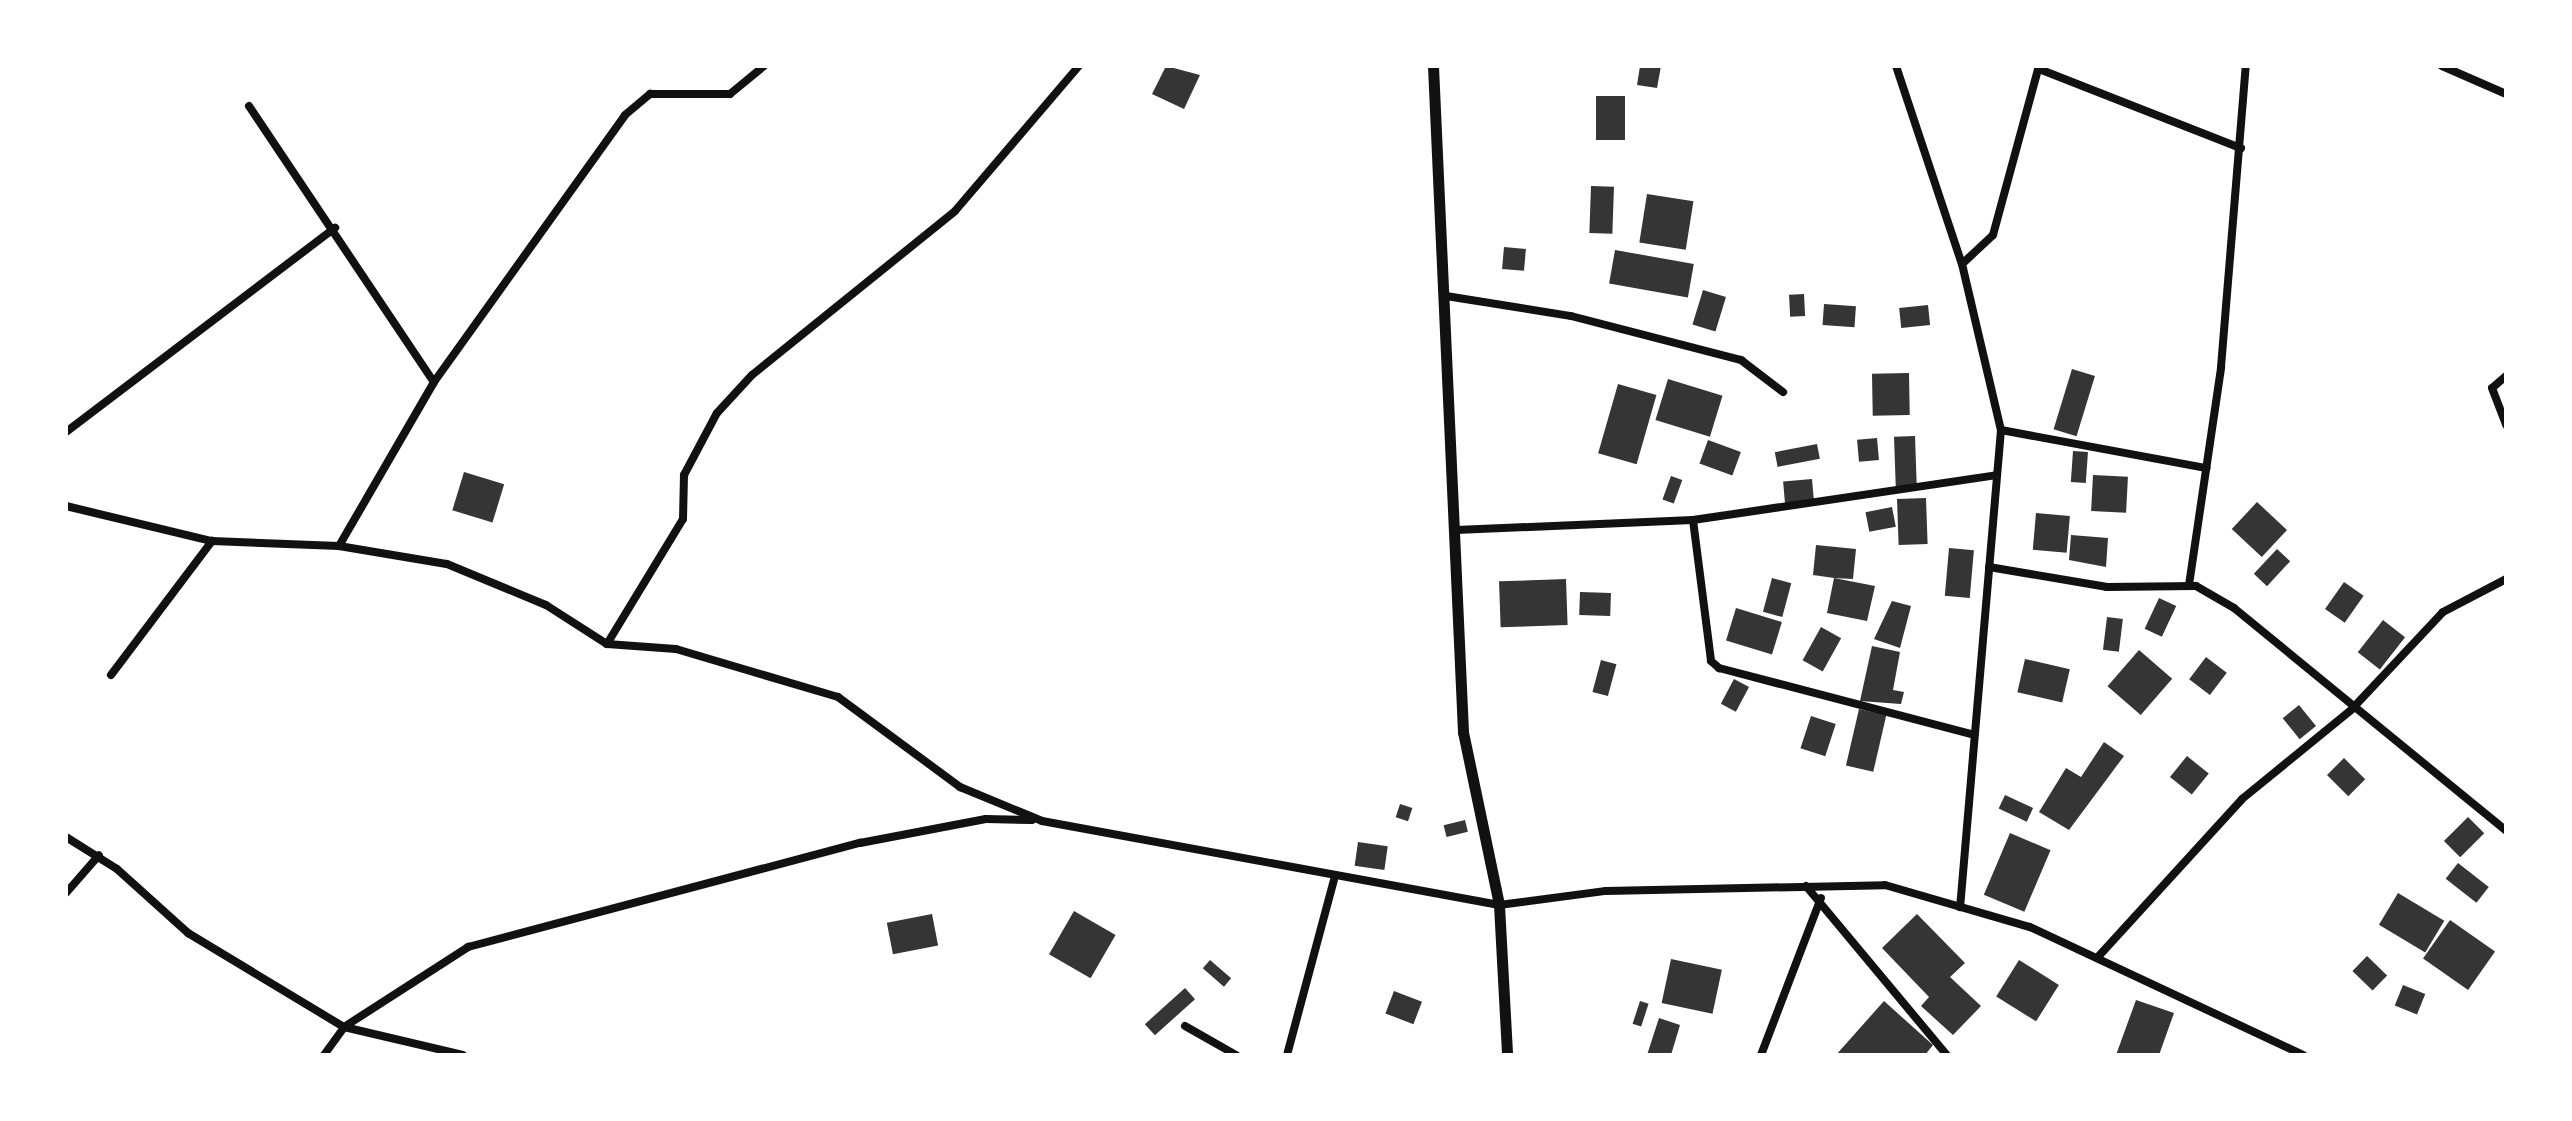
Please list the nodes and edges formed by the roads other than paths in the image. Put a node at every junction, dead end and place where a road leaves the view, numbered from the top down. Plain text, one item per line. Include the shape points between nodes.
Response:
1 (764, 66) edge
2 (1079, 66) edge
3 (1433, 66) edge
4 (1896, 66) edge
5 (2246, 66) edge
6 (2442, 66) edge
7 (2039, 67) edge
8 (2506, 94) edge
9 (249, 106) dead end
10 (2241, 148) junction
11 (335, 228) junction
12 (1962, 264) junction
13 (1446, 296) junction
14 (2506, 376) edge
15 (434, 382) junction
16 (1783, 392) dead end
17 (2506, 425) edge
18 (2001, 430) junction
19 (66, 432) edge
20 (2207, 468) junction
21 (1997, 475) junction
22 (66, 506) edge
23 (1693, 520) junction
24 (1456, 530) junction
25 (212, 541) junction
26 (339, 546) junction
27 (1989, 567) junction
28 (2506, 579) edge
29 (2189, 585) junction
30 (607, 644) junction
31 (111, 675) dead end
32 (2351, 710) junction
33 (1970, 734) junction
34 (1042, 821) junction
35 (2506, 831) edge
36 (66, 837) edge
37 (99, 855) junction
38 (1334, 880) junction
39 (1805, 886) junction
40 (66, 893) edge
41 (1821, 898) junction
42 (1499, 905) junction
43 (1960, 907) junction
44 (2097, 958) junction
45 (1185, 1026) dead end
46 (344, 1027) junction
47 (324, 1055) edge
48 (463, 1055) edge
49 (1236, 1055) edge
50 (1287, 1055) edge
51 (1507, 1055) edge
52 (1761, 1055) edge
53 (1947, 1055) edge
54 (2303, 1055) edge

1 - 15 street via 718,98 650,94 634,106
2 - 30 street via 955,211 736,389 696,444 684,475 683,519
3 - 13 street
4 - 12 street
5 - 10 street
6 - 8 street
7 - 10 street
7 - 12 street via 1993,235
9 - 11 street
10 - 20 street
11 - 15 street
11 - 19 street
12 - 18 street
13 - 16 street via 1571,316 1741,360
13 - 24 street
14 - 17 street via 2492,388
15 - 26 street
18 - 20 street
18 - 21 street
20 - 29 street
21 - 23 street
21 - 27 street
22 - 25 street
23 - 24 street
23 - 33 street via 1711,661 1719,668
24 - 42 street via 1463,732
25 - 26 street
25 - 31 street
26 - 30 street via 447,564 503,584
27 - 29 street via 2107,587
27 - 33 street
28 - 32 street via 2443,612
29 - 32 street via 2234,608
30 - 34 street via 676,649 838,697 960,787
32 - 35 street
32 - 44 street via 2242,799
33 - 43 street
34 - 38 street
34 - 46 street via 986,819 860,843 468,947
36 - 37 street
37 - 40 street
37 - 46 street via 188,933
38 - 42 street
38 - 50 street
39 - 41 street
39 - 42 street via 1606,891
39 - 43 street via 1885,885
41 - 52 street
41 - 53 street
42 - 51 street
43 - 44 street
44 - 54 street
45 - 49 street
46 - 47 street
46 - 48 street

